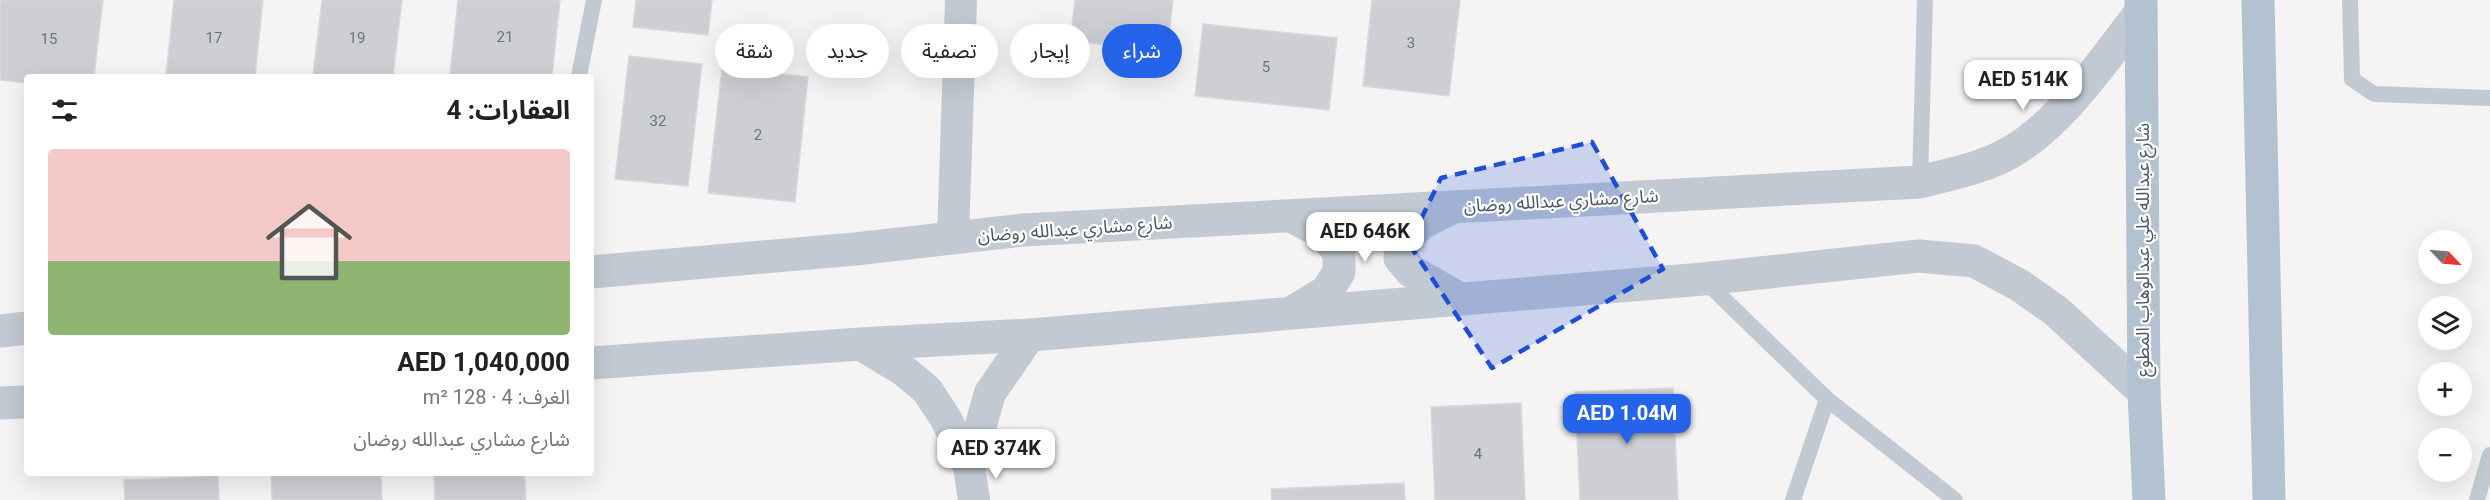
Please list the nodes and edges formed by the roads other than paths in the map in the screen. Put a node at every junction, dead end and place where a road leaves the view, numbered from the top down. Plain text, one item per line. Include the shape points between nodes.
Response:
1 (594, 0) edge
2 (961, 0) edge
3 (1925, 0) edge
4 (2258, 0) edge
5 (2350, 0) edge
6 (2141, 6) edge
7 (579, 74) edge
8 (2490, 98) edge
9 (1920, 182) junction
10 (1454, 207) junction
11 (1291, 216) junction
12 (953, 238) junction
13 (594, 272) edge
14 (1703, 279) junction
15 (1460, 299) junction
16 (1291, 313) junction
17 (24, 328) edge
18 (0, 331) edge
19 (1030, 335) junction
20 (860, 344) junction
21 (594, 363) edge
22 (2144, 392) junction
23 (1827, 399) junction
24 (24, 402) edge
25 (0, 403) edge
26 (2490, 455) edge
27 (969, 467) junction
28 (974, 500) edge
29 (1793, 500) edge
30 (1955, 500) edge
31 (2149, 500) edge
32 (2269, 500) edge
33 (2477, 500) edge

1 - 7 lane
2 - 12 street
3 - 9 lane
4 - 32 main road
5 - 8 lane via 2352,79 2374,94
6 - 9 street, شارع مشاري عبدالله روضان via 2074,97 2044,127 2011,152 1967,170
6 - 22 main road, شارع عبدالله علي عبدالوهاب المطوع
9 - 10 street, شارع مشاري عبدالله روضان
10 - 11 street, شارع مشاري عبدالله روضان
10 - 15 street via 1421,222 1400,246 1400,258 1411,271
11 - 12 street, شارع مشاري عبدالله روضان via 1023,230
11 - 16 street via 1324,233 1339,253 1339,272 1327,291
12 - 13 street, شارع مشاري عبدالله روضان
14 - 15 street
14 - 22 street via 1919,256 1974,261 2056,311
14 - 23 lane
15 - 16 street
16 - 19 street
17 - 18 street
19 - 20 street
19 - 27 street via 990,393
20 - 21 street
20 - 27 street via 927,390
22 - 31 main road, شارع عبدالله علي عبدالوهاب المطوع
23 - 29 lane
23 - 30 lane
24 - 25 street
26 - 33 lane
27 - 28 street

